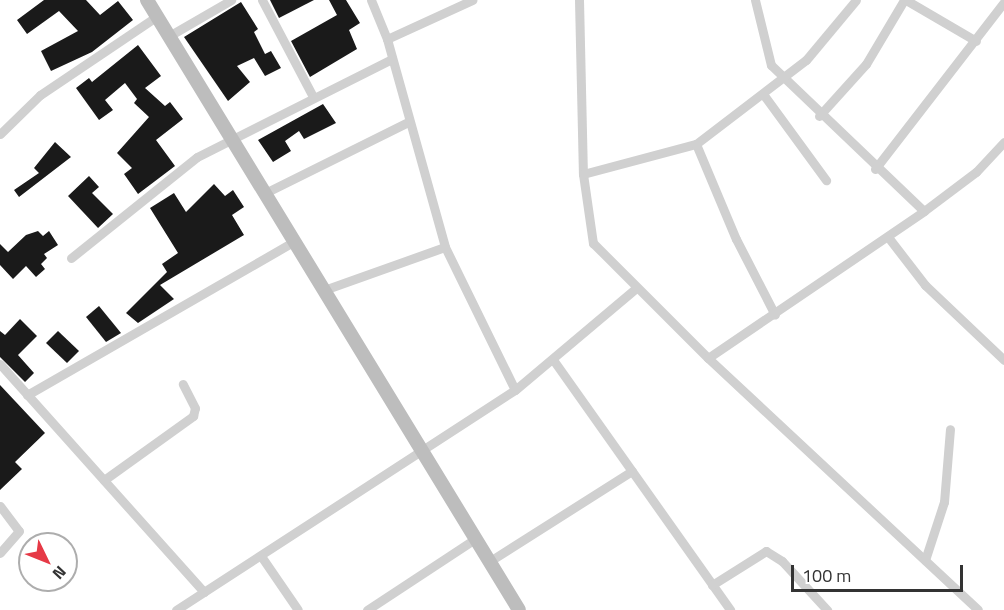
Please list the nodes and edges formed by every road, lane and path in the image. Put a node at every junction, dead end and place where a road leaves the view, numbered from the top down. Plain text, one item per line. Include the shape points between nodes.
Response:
1 (147, 0) edge
2 (231, 0) edge
3 (262, 0) edge
4 (371, 0) edge
5 (472, 0) edge
6 (579, 0) edge
7 (755, 0) edge
8 (856, 0) edge
9 (905, 0) edge
10 (1004, 4) edge
11 (157, 16) junction
12 (169, 36) junction
13 (387, 39) junction
14 (976, 41) junction
15 (392, 59) junction
16 (783, 79) junction
17 (763, 94) junction
18 (312, 95) junction
19 (819, 116) junction
20 (408, 122) junction
21 (0, 134) edge
22 (232, 138) junction
23 (1004, 142) edge
24 (696, 144) junction
25 (875, 169) junction
26 (583, 174) junction
27 (826, 180) dead end
28 (265, 193) junction
29 (924, 211) junction
30 (888, 237) junction
31 (295, 242) junction
32 (445, 247) junction
33 (71, 258) dead end
34 (636, 288) junction
35 (324, 290) junction
36 (776, 315) junction
37 (708, 358) junction
38 (1004, 360) edge
39 (554, 361) junction
40 (0, 364) edge
41 (183, 384) dead end
42 (515, 390) junction
43 (27, 395) junction
44 (950, 429) dead end
45 (423, 452) junction
46 (632, 471) junction
47 (104, 480) junction
48 (0, 506) edge
49 (476, 538) junction
50 (0, 553) edge
51 (261, 556) junction
52 (925, 560) junction
53 (490, 561) junction
54 (712, 585) junction
55 (204, 592) junction
56 (176, 610) edge
57 (298, 610) edge
58 (367, 610) edge
59 (519, 610) edge
60 (730, 610) edge
61 (827, 610) edge
62 (978, 610) edge

1 - 11 main road
2 - 12 street
3 - 18 street
4 - 13 street
5 - 13 street
6 - 26 street
7 - 16 street via 766,52
8 - 16 street via 835,30
9 - 14 street
9 - 19 street via 866,64
10 - 14 street
11 - 12 main road
11 - 21 street via 40,95
12 - 22 main road
13 - 15 street
14 - 25 street
15 - 18 street
15 - 20 street
16 - 17 street
16 - 19 street
17 - 24 street
17 - 27 street
18 - 22 street
19 - 25 street
20 - 28 street
20 - 32 street
22 - 28 main road
22 - 33 street via 179,169
23 - 29 street via 976,172
24 - 26 street
24 - 36 street via 736,239
25 - 29 street
26 - 34 street via 593,243
28 - 31 main road
29 - 30 street
30 - 36 street
30 - 38 street via 925,285
31 - 35 main road
31 - 43 street
32 - 35 street
32 - 42 street
34 - 37 street
34 - 39 street
35 - 45 main road
36 - 37 street
37 - 52 street
39 - 42 street
39 - 46 street
40 - 43 street
41 - 47 street via 195,408 193,416
42 - 45 street
43 - 47 street
44 - 52 street via 944,502
45 - 49 main road
45 - 51 street
46 - 53 street
46 - 54 street
47 - 55 street
48 - 50 street via 19,531
49 - 53 main road
49 - 58 street
51 - 55 street
51 - 57 street
52 - 62 street
53 - 59 main road
54 - 60 street
54 - 61 street via 766,551 782,561
55 - 56 street

